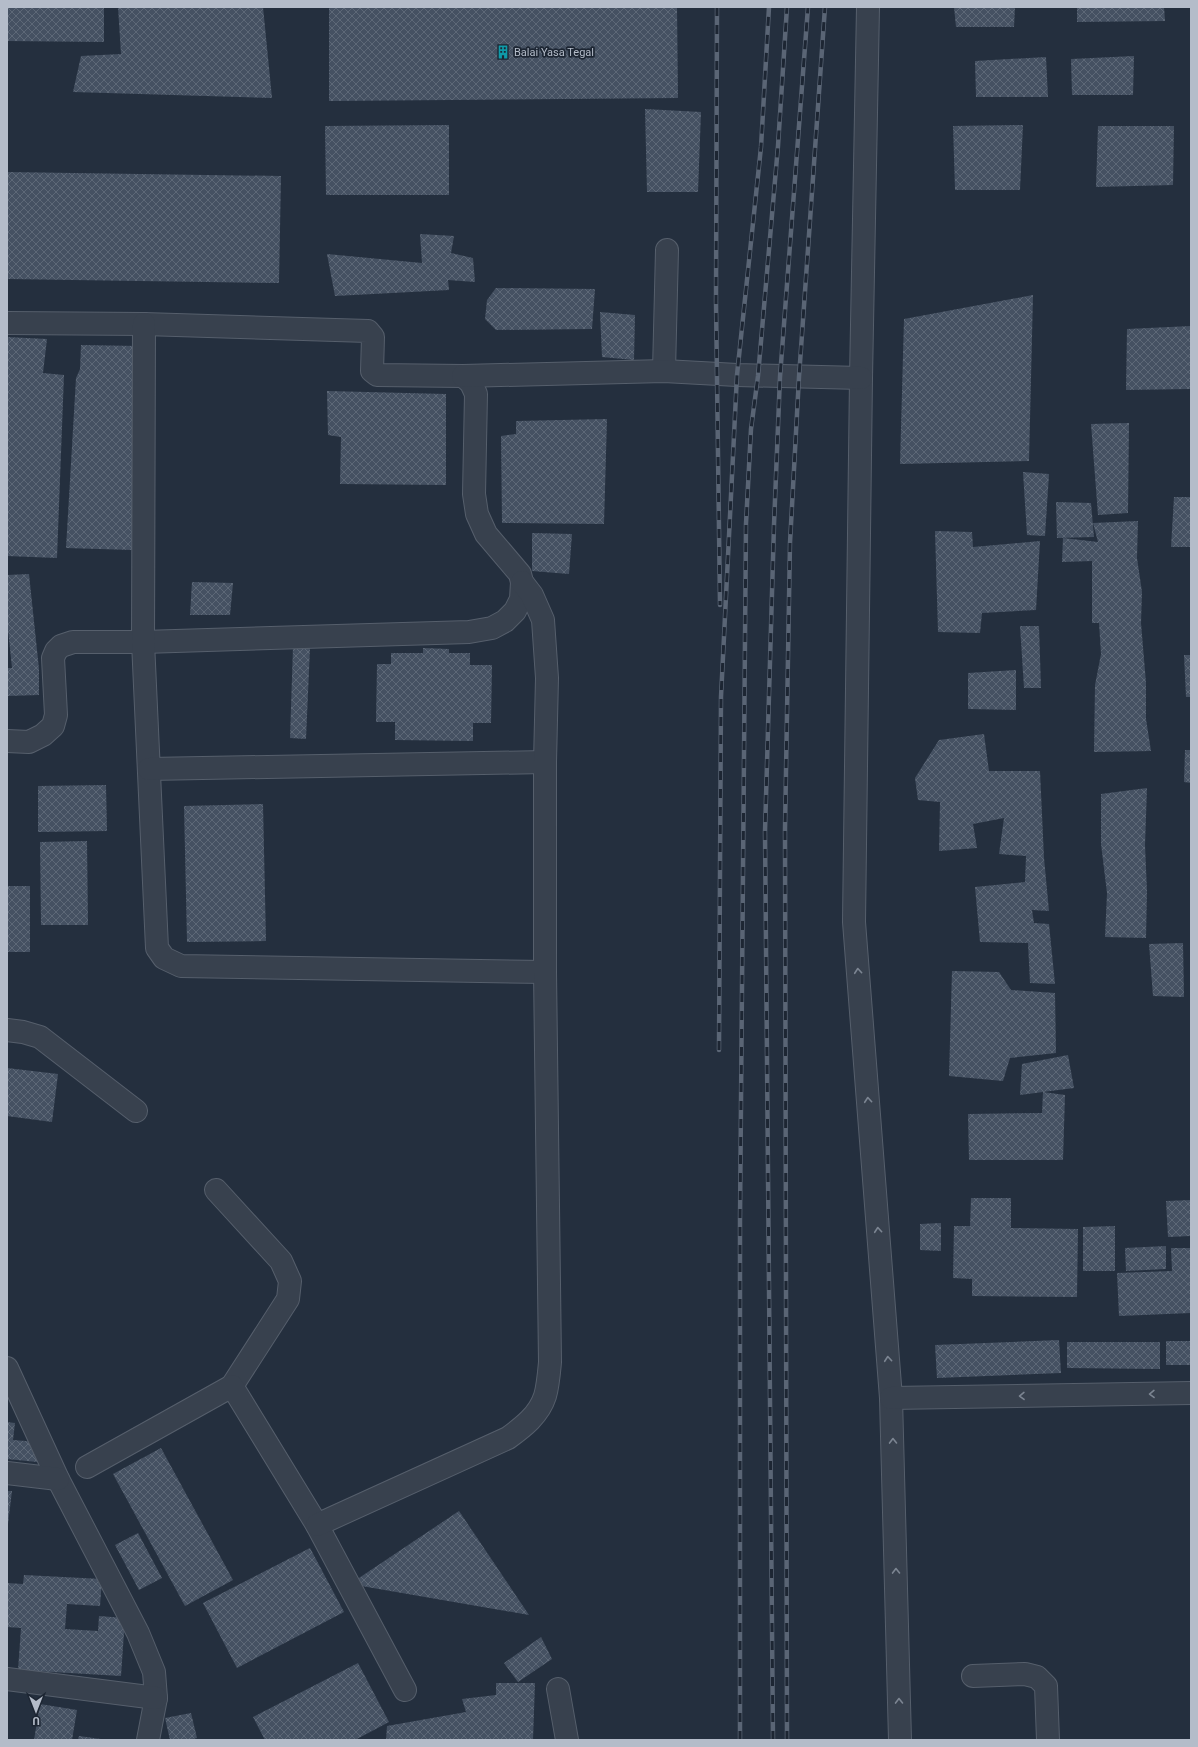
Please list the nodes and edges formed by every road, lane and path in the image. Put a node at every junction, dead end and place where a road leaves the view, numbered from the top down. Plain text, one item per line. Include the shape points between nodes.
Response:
1 (868, 7) edge
2 (667, 250) dead end
3 (7, 323) edge
4 (144, 324) junction
5 (664, 371) junction
6 (463, 376) junction
7 (861, 378) junction
8 (522, 582) junction
9 (143, 642) junction
10 (7, 741) edge
11 (545, 762) junction
12 (149, 770) junction
13 (545, 972) junction
14 (7, 1030) edge
15 (136, 1111) dead end
16 (216, 1190) dead end
17 (7, 1368) edge
18 (232, 1386) junction
19 (1191, 1394) edge
20 (891, 1398) junction
21 (87, 1467) dead end
22 (7, 1473) edge
23 (58, 1478) junction
24 (317, 1524) junction
25 (973, 1676) dead end
26 (7, 1678) edge
27 (558, 1689) dead end
28 (405, 1690) dead end
29 (156, 1698) junction
30 (148, 1740) edge
31 (567, 1740) edge
32 (900, 1740) edge
33 (1048, 1740) edge

1 - 7 street
2 - 5 street
3 - 4 street
4 - 6 street via 368,331 373,337 372,371 377,375
4 - 9 street
5 - 6 street
5 - 7 street
6 - 8 street via 471,382 476,394 474,494 477,514 486,534 520,574
20 -> 7 street via 854,922
8 - 9 street via 521,599 516,611 492,628 468,632
8 - 11 street via 532,595 543,620 547,678
9 - 10 street via 73,642 60,646 53,658 56,715 53,726 29,742
9 - 12 street
11 - 12 street
11 - 13 street
12 - 13 street via 157,948 164,958 181,966
13 - 24 street via 550,1362 545,1396 529,1422 508,1438
14 - 15 street via 40,1037
16 - 18 street via 281,1261 290,1281 288,1299
17 - 23 street
18 - 21 street
18 - 24 street
19 -> 20 street
32 -> 20 street
22 - 23 street
23 - 29 street via 138,1633 154,1672
24 - 28 street
25 - 33 street via 1025,1674 1037,1677 1046,1686
26 - 29 street
27 - 31 street
29 - 30 street

